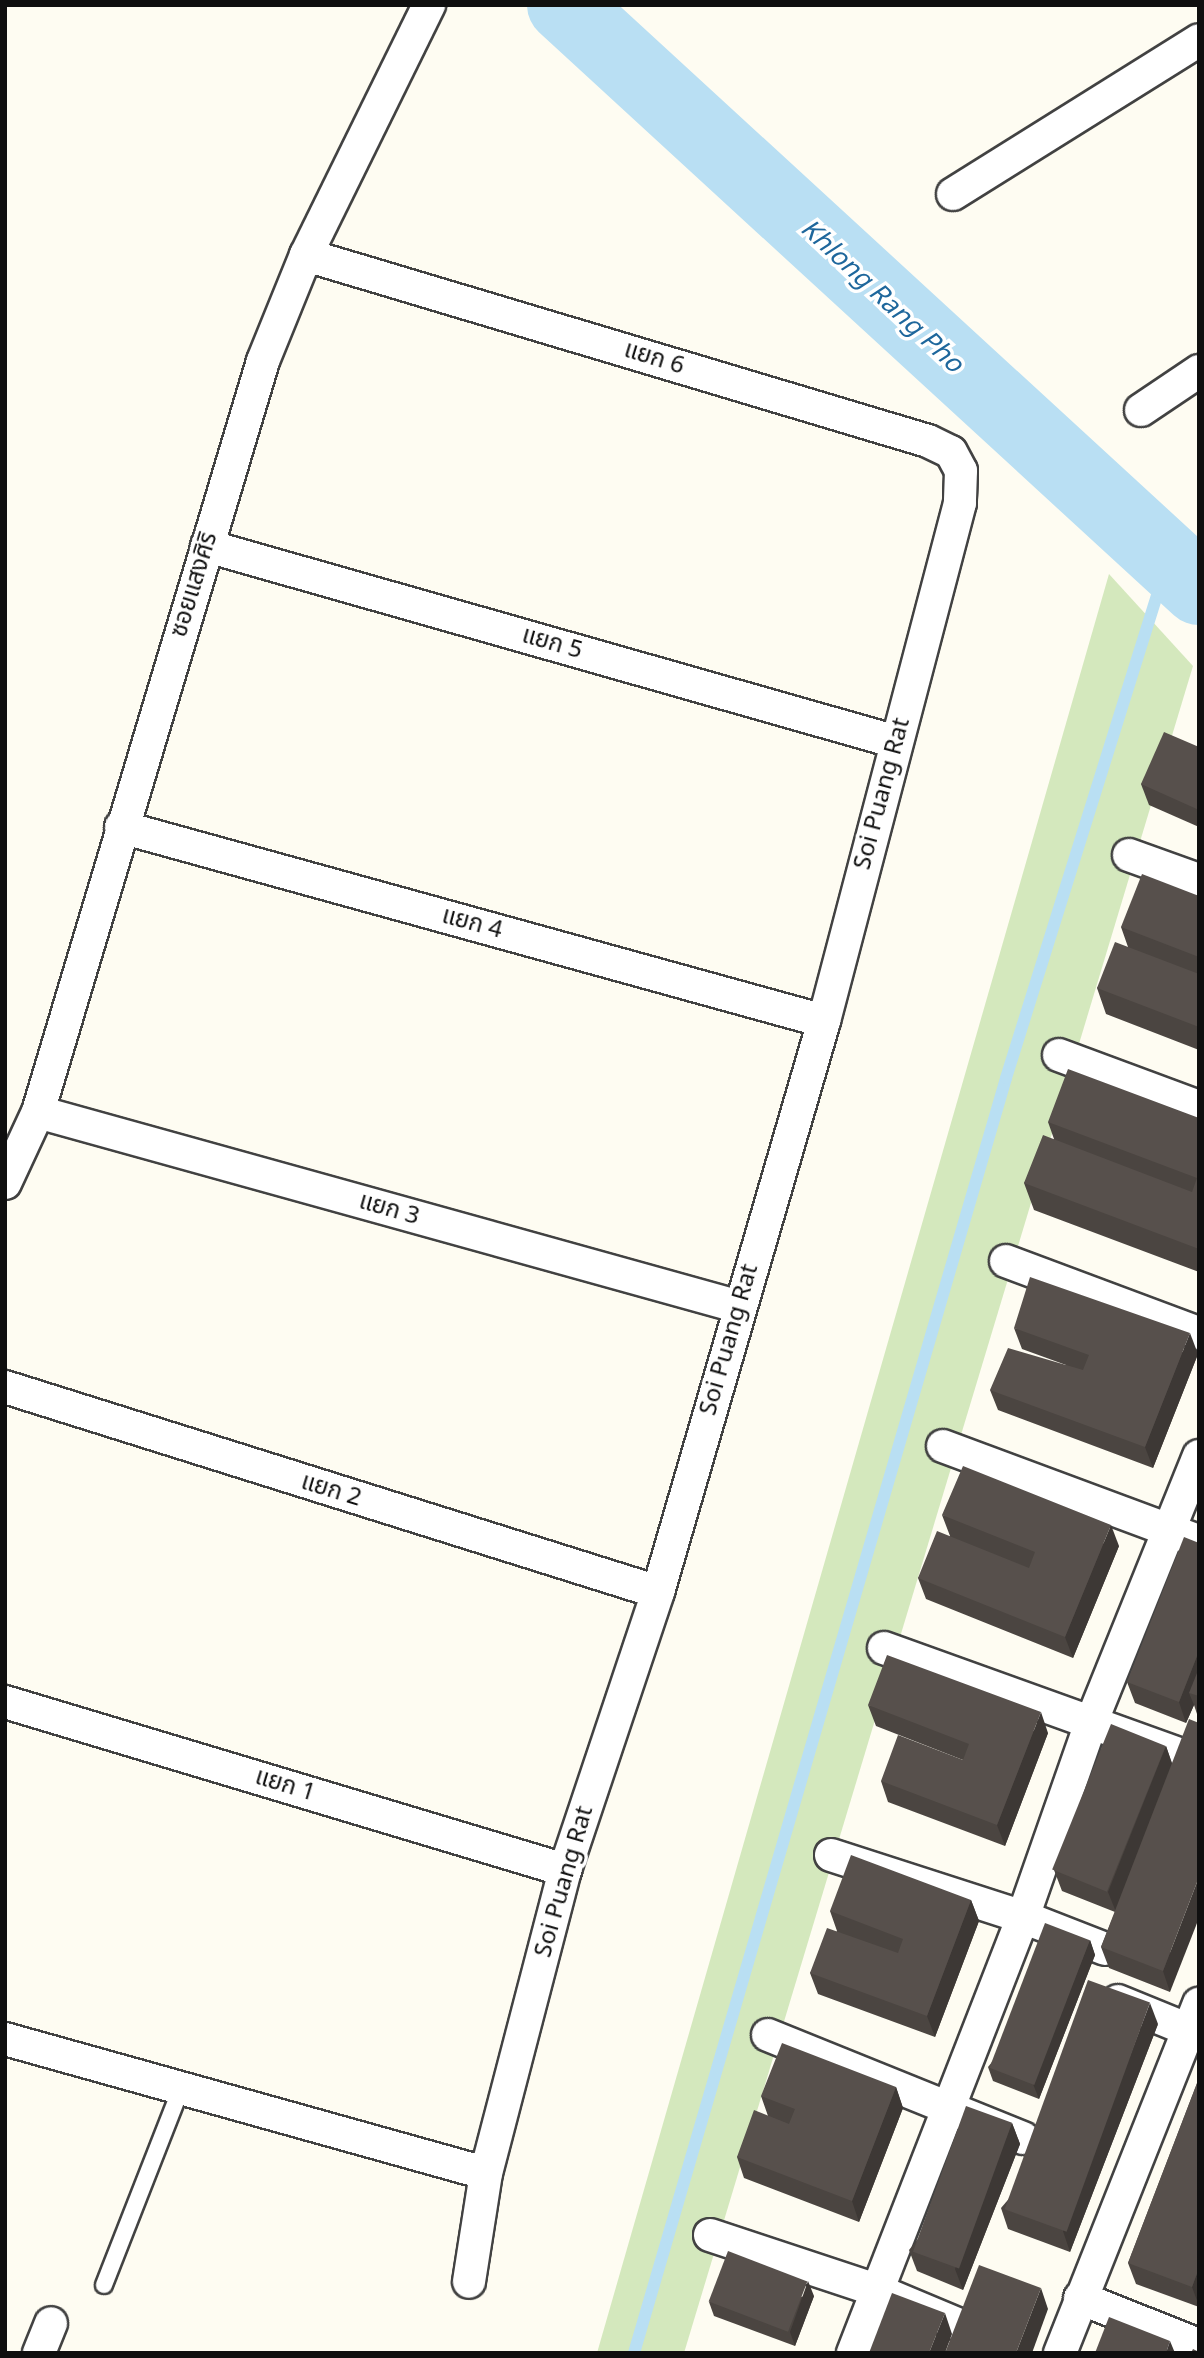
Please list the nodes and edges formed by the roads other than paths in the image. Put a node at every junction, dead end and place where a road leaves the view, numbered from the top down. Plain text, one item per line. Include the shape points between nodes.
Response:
1 (429, 5) edge
2 (1199, 40) edge
3 (953, 194) dead end
4 (306, 255) junction
5 (1199, 371) edge
6 (1141, 410) dead end
7 (960, 503) joint
8 (207, 546) junction
9 (897, 742) junction
10 (121, 827) junction
11 (1129, 855) dead end
12 (1199, 880) edge
13 (824, 1021) junction
14 (1059, 1055) dead end
15 (1199, 1107) edge
16 (38, 1112) junction
17 (5, 1183) edge
18 (1006, 1261) dead end
19 (740, 1307) junction
20 (1199, 1333) edge
21 (5, 1387) edge
22 (943, 1446) dead end
23 (1199, 1456) edge
24 (1169, 1529) junction
25 (1199, 1541) edge
26 (657, 1592) junction
27 (884, 1648) dead end
28 (5, 1703) edge
29 (1091, 1723) junction
30 (1176, 1753) edge
31 (831, 1855) dead end
32 (565, 1870) junction
33 (1023, 1917) junction
34 (1105, 1949) edge
35 (1118, 2001) edge
36 (1195, 2023) edge
37 (768, 2035) dead end
38 (5, 2039) edge
39 (180, 2091) junction
40 (947, 2104) junction
41 (1023, 2138) dead end
42 (486, 2173) junction
43 (710, 2235) dead end
44 (469, 2282) dead end
45 (104, 2285) dead end
46 (876, 2290) junction
47 (1080, 2298) junction
48 (51, 2323) dead end
49 (955, 2323) edge
50 (1199, 2345) edge
51 (38, 2353) edge
52 (853, 2353) edge
53 (1060, 2353) edge

1 - 4 street, ซอยแสงศิริ
2 - 3 street
4 - 7 street, แยก 6 via 928,441 950,452 961,471
4 - 8 street, ซอยแสงศิริ via 263,361
5 - 6 street
7 - 9 street, Soi Puang Rat
8 - 9 street, แยก 5
8 - 10 street, ซอยแสงศิริ
9 - 13 street, Soi Puang Rat
10 - 13 street, แยก 4
10 - 16 street, ซอยแสงศิริ
11 - 12 street
13 - 19 street, Soi Puang Rat
14 - 15 street
16 - 17 street, ซอยแสงศิริ
16 - 19 street, แยก 3
18 - 20 street
19 - 26 street, Soi Puang Rat
21 - 26 street, แยก 2
22 - 24 street
23 - 24 street
24 - 25 street
24 - 29 street
26 - 32 street, Soi Puang Rat
27 - 29 street
28 - 32 street, แยก 1
29 - 30 street
29 - 33 street
31 - 33 street
32 - 42 street, Soi Puang Rat
33 - 34 street
33 - 40 street
35 - 36 street
36 - 47 street
37 - 40 street
38 - 39 street
39 - 42 street
39 - 45 lane
40 - 41 street
40 - 46 street
42 - 44 street, Soi Puang Rat
43 - 46 street
46 - 49 street
46 - 52 street
47 - 50 street
47 - 53 street
48 - 51 street

